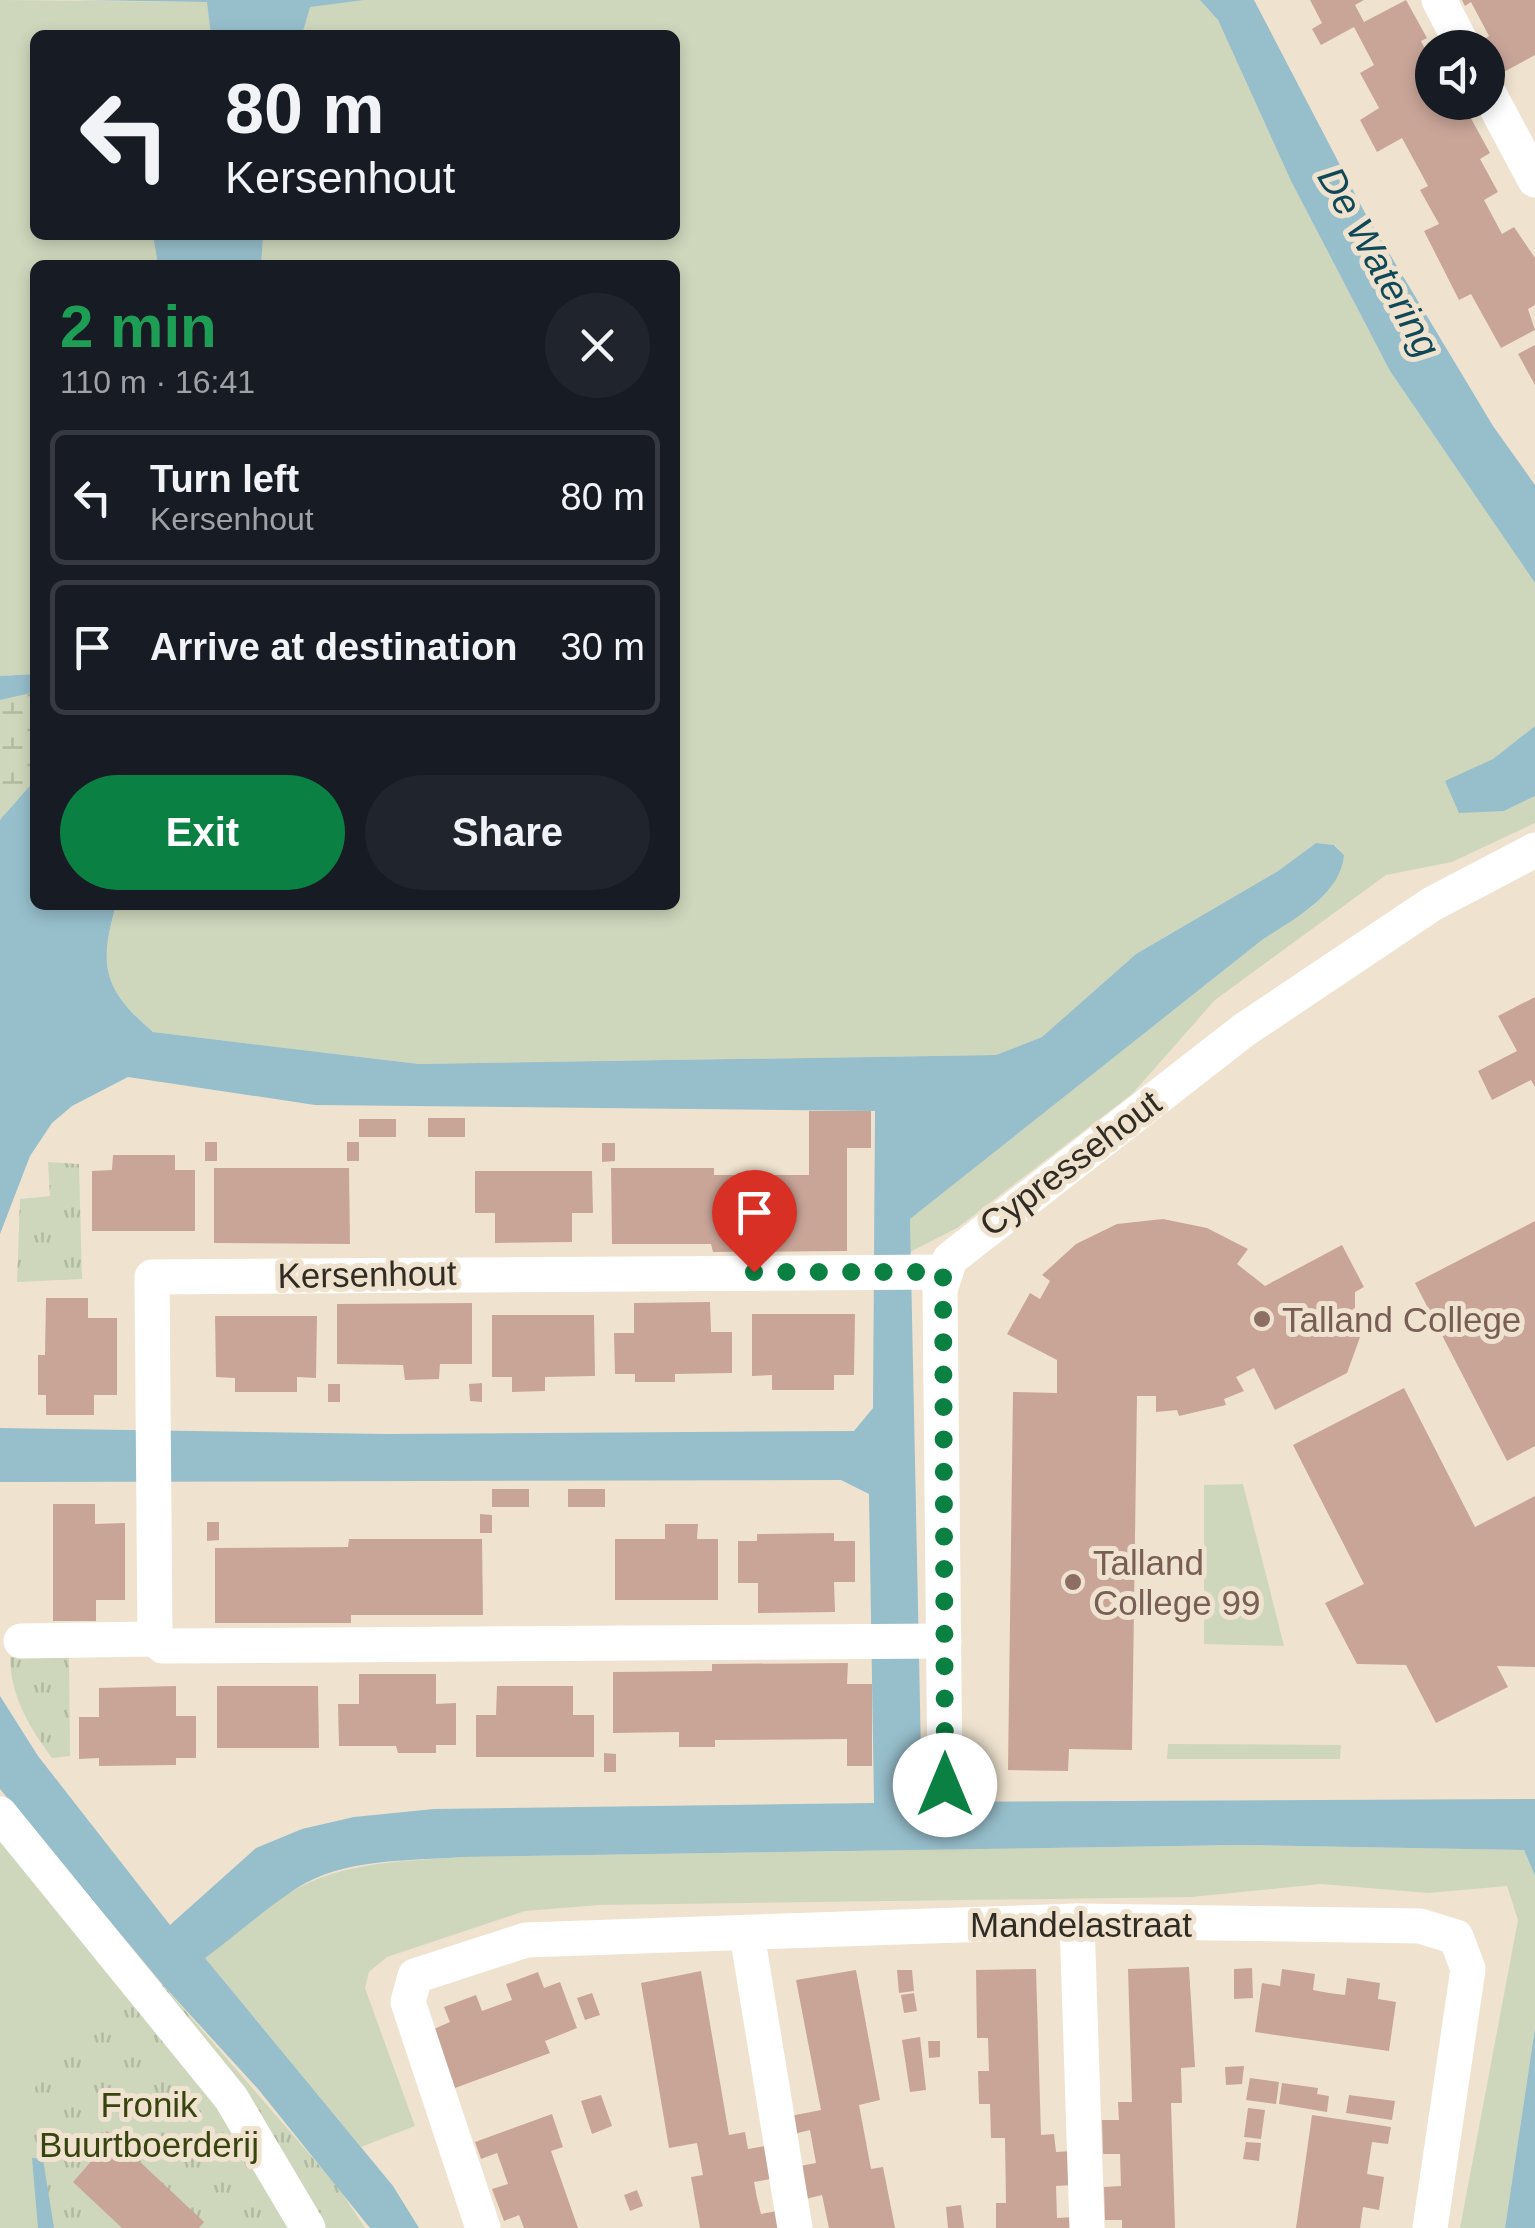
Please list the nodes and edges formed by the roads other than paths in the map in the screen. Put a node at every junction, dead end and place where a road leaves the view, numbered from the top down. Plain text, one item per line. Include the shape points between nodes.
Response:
1 (1439, 0) edge
2 (1455, 30) edge
3 (1503, 120) edge
4 (1535, 180) edge
5 (1535, 850) edge
6 (933, 1272) junction
7 (155, 1639) junction
8 (21, 1641) dead end
9 (934, 1641) junction
10 (945, 1785) dead end
11 (0, 1814) edge
12 (1077, 1921) junction
13 (747, 1934) junction
14 (308, 2228) edge
15 (483, 2228) edge
16 (795, 2228) edge
17 (1087, 2228) edge
18 (1430, 2228) edge

1 - 2 street
3 - 4 street
5 - 6 street, Cypressehout via 1432,904 1244,1030
6 - 7 street, Kersenhout via 152,1277
6 - 9 street
7 - 8 street
7 - 9 street via 164,1646
9 - 10 street
11 - 14 street via 230,2098
12 - 13 street, Mandelastraat
12 - 17 street
12 - 18 street, Mandelastraat via 1420,1926 1456,1937 1468,1969
13 - 15 street, Mandelastraat via 526,1940 415,1976 408,2002
13 - 16 street

